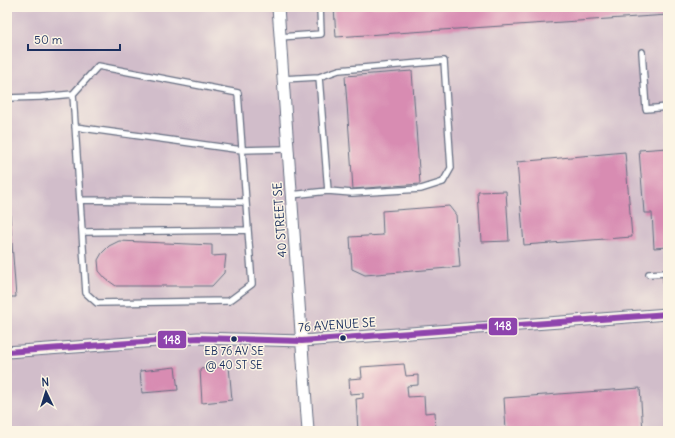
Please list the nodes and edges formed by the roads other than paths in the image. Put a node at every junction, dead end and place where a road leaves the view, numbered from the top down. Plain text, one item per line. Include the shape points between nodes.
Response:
1 (278, 7) edge
2 (320, 7) edge
3 (280, 37) junction
4 (642, 52) dead end
5 (319, 77) junction
6 (283, 79) junction
7 (73, 94) junction
8 (7, 98) edge
9 (668, 107) edge
10 (75, 127) junction
11 (288, 149) junction
12 (242, 150) junction
13 (328, 191) junction
14 (291, 195) junction
15 (80, 200) junction
16 (245, 202) junction
17 (248, 230) junction
18 (82, 232) junction
19 (667, 273) edge
20 (649, 274) dead end
21 (668, 301) edge
22 (668, 314) edge
23 (302, 341) junction
24 (7, 352) edge
25 (308, 431) edge

1 - 3 street, 40 STREET SE
2 - 3 lane via 321,34
3 - 6 street, 40 STREET SE
4 - 9 lane via 646,109
5 - 6 lane
5 - 13 lane
5 - 13 lane via 339,70 444,61 451,168 443,182 421,189 352,193
6 - 11 street, 40 STREET SE
7 - 8 lane
7 - 10 lane
7 - 12 lane via 98,66 238,93
10 - 12 lane
10 - 15 lane
11 - 12 lane
11 - 14 street, 40 STREET SE
12 - 16 lane
13 - 14 lane
14 - 23 street, 40 STREET SE
15 - 16 lane
15 - 18 lane
16 - 17 lane
17 - 18 lane
17 - 18 lane via 252,284 229,301 97,303 86,293
19 - 20 lane
19 - 21 lane
22 - 23 street, 76 AVENUE SE
23 - 24 street, 76 AVENUE SE via 198,338
23 - 25 street, 40 STREET SE

